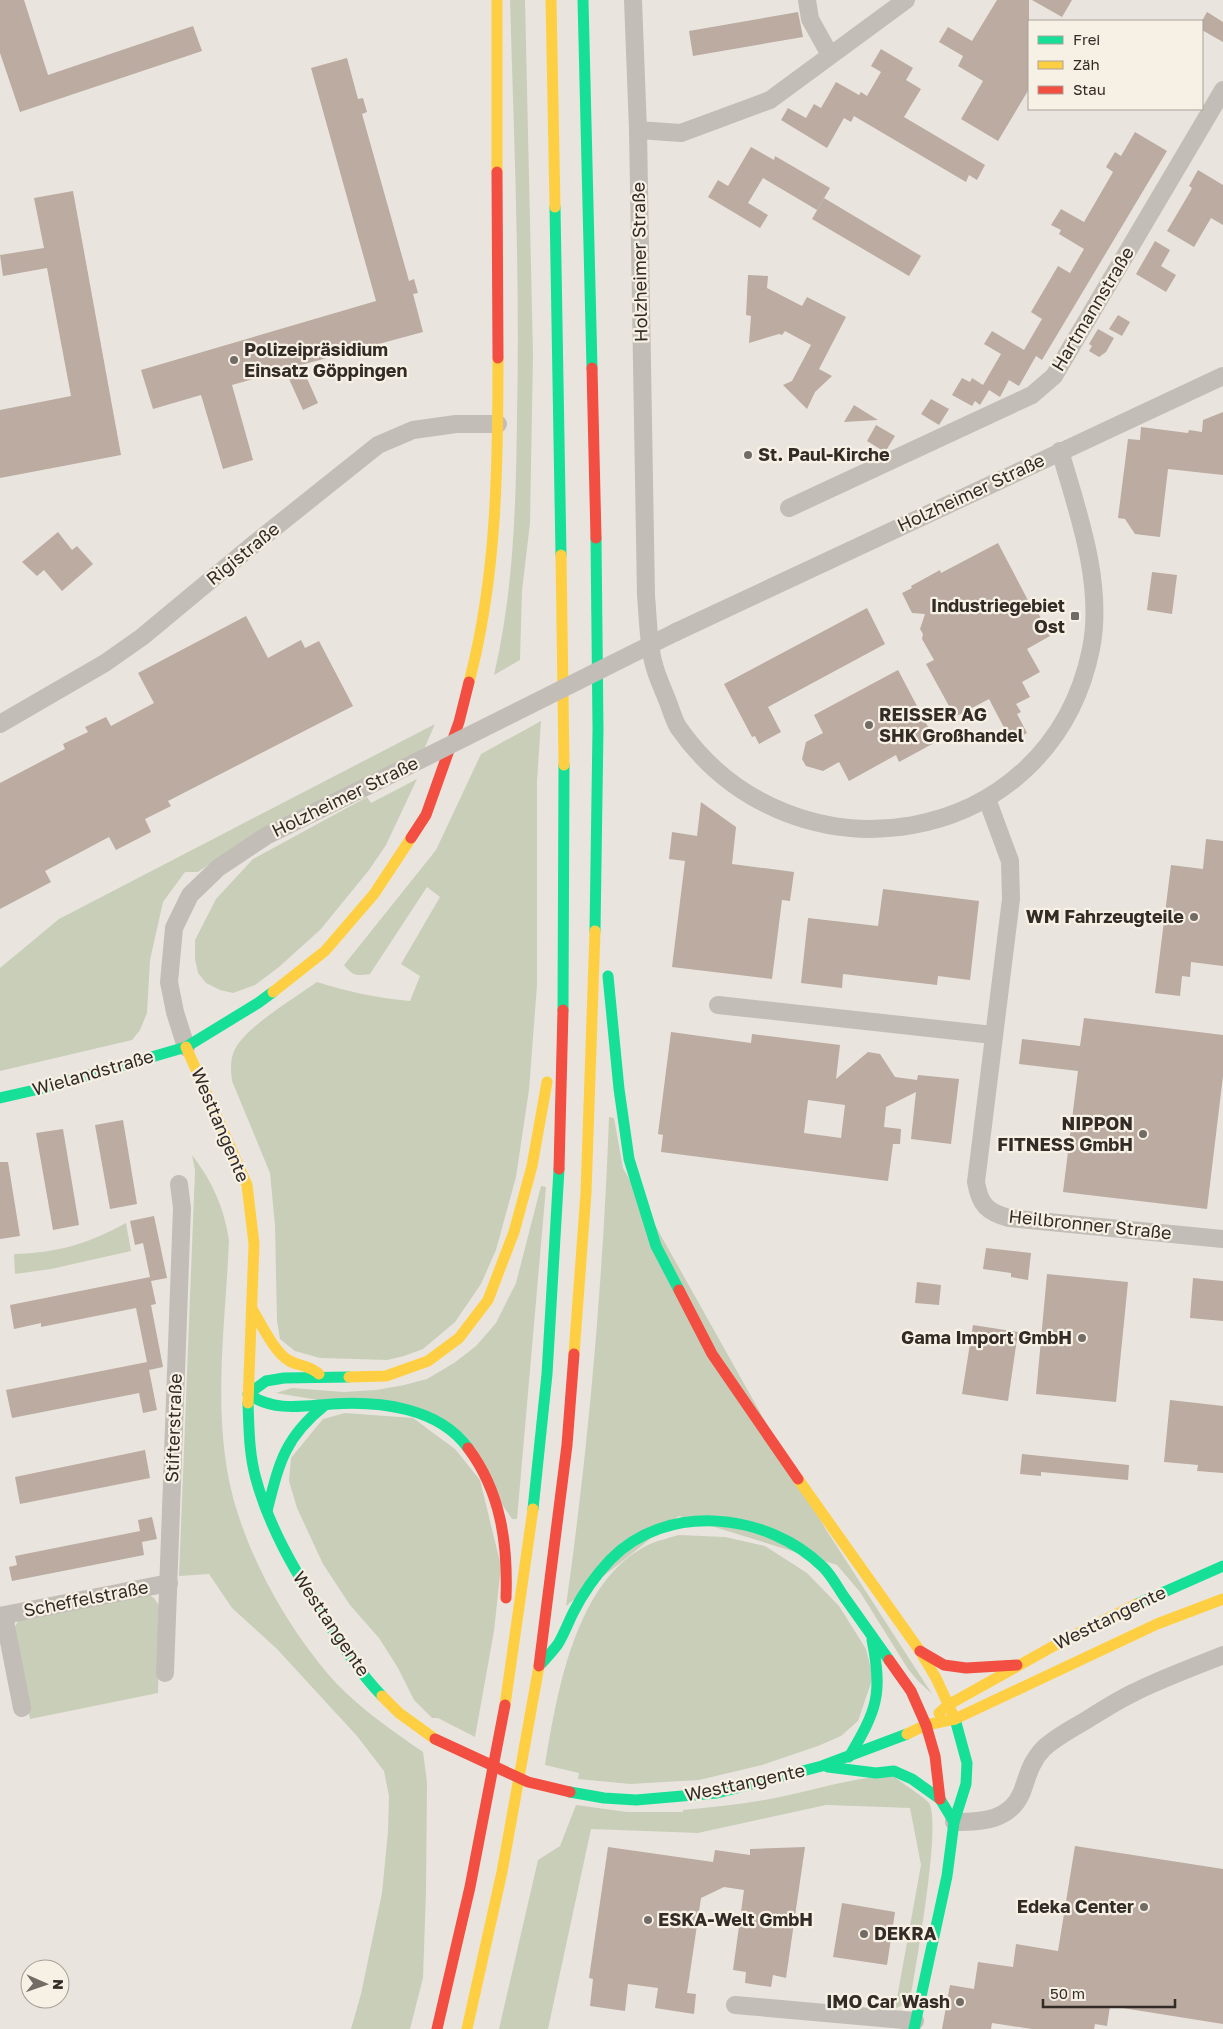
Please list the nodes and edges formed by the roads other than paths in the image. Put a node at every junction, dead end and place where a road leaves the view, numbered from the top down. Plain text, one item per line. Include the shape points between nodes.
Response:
1 (497, 0) edge
2 (551, 0) edge
3 (583, 0) edge
4 (633, 0) edge
5 (807, 0) edge
6 (906, 0) edge
7 (830, 55) junction
8 (1223, 90) edge
9 (638, 130) junction
10 (1223, 376) edge
11 (498, 424) junction
12 (1060, 451) junction
13 (789, 508) dead end
14 (0, 724) edge
15 (987, 799) junction
16 (595, 933) junction
17 (718, 1005) dead end
18 (562, 1032) junction
19 (993, 1035) junction
20 (186, 1046) junction
21 (0, 1098) edge
22 (179, 1184) dead end
23 (1223, 1239) edge
24 (252, 1309) junction
25 (325, 1378) junction
26 (248, 1394) junction
27 (324, 1406) junction
28 (267, 1510) junction
29 (1223, 1566) edge
30 (169, 1583) junction
31 (1223, 1599) edge
32 (504, 1611) dead end
33 (2, 1616) edge
34 (870, 1631) junction
35 (504, 1636) dead end
36 (920, 1652) junction
37 (1223, 1656) edge
38 (1017, 1665) junction
39 (539, 1666) junction
40 (165, 1672) dead end
41 (510, 1675) junction
42 (948, 1705) junction
43 (22, 1708) dead end
44 (955, 1718) junction
45 (926, 1725) junction
46 (848, 1757) junction
47 (822, 1766) junction
48 (940, 1799) junction
49 (954, 1822) junction
50 (734, 2004) dead end
51 (915, 2025) edge
52 (437, 2029) edge
53 (467, 2029) edge

1 - 11 main road, Wielandstraße
2 - 18 main road via 564,716
3 - 16 main road via 596,542
4 - 9 street, Holzheimer Straße
5 - 7 street via 810,19
6 - 7 street
7 - 9 street via 770,100 743,111 681,133
8 - 13 street, Hartmannstraße via 1054,376 1032,395
9 - 15 street, Holzheimer Straße via 646,596 653,662 677,725 702,755 733,784 771,806 814,821 841,827 901,828 961,812
10 - 12 street
11 - 14 street, Rigistraße via 456,424 413,430 378,445 142,637 105,663
11 - 20 main road, Wielandstraße via 492,554 477,653 459,722 426,815 374,894 325,951 258,1003
12 - 15 street, Holzheimer Straße via 1085,538 1094,608 1092,647 1076,697 1047,746 1021,774
12 - 20 street, Holzheimer Straße, bridge via 676,632 266,836 218,868 190,895 174,928 169,982
15 - 19 street, Heilbronner Straße via 1010,861 1010,899
16 - 36 main road via 609,980 628,1159 656,1246 712,1354
16 - 39 main road via 586,1193 578,1311 566,1454
17 - 19 street
18 - 25 main road via 545,1088 532,1166 514,1232 488,1300 459,1338 428,1361 386,1376
18 - 41 main road via 558,1195 540,1450
19 - 23 street, Heilbronner Straße via 976,1182 978,1197 987,1210 1009,1218
20 - 21 main road, Wielandstraße
20 - 24 main road, Westtangente via 247,1185 254,1244
22 - 30 street, Stifterstraße via 182,1208
24 - 25 main road via 281,1355 289,1361 309,1366
24 - 26 main road, Westtangente
25 - 26 main road via 266,1381
26 - 27 main road via 264,1405
26 - 28 main road, Westtangente via 249,1446
27 - 28 main road via 303,1422 287,1443
27 - 32 main road via 390,1406 426,1416 458,1437 478,1460 501,1513 507,1550
28 - 47 main road, Westtangente, bridge via 294,1569 347,1653 374,1688 399,1713 436,1739 528,1782 604,1798 636,1800 717,1793
29 - 38 main road, Westtangente via 1152,1596
30 - 33 street, Scheffelstraße
30 - 40 street, Stifterstraße
31 - 44 main road, Westtangente via 1157,1624
33 - 43 street, Scheffelstraße
34 - 39 main road via 825,1569 790,1542 756,1527 732,1521 681,1523 643,1535 607,1563 582,1597 558,1644
34 - 45 main road via 911,1691
34 - 46 main road via 878,1677 876,1701 869,1722
35 - 41 main road
36 - 38 main road via 944,1665 966,1668
36 - 42 main road
37 - 49 street via 1133,1692 1061,1735 1034,1759 1021,1792 1006,1813 994,1819
38 - 42 main road, Westtangente
39 - 53 main road via 502,1872
41 - 52 main road via 474,1867
42 - 44 main road
42 - 45 main road, Westtangente
44 - 45 main road, Westtangente
44 - 49 main road via 967,1763 966,1784
45 - 46 main road, Westtangente
45 - 48 main road via 935,1756
46 - 47 main road, Westtangente
47 - 48 main road via 894,1772 912,1779
48 - 49 main road
49 - 51 main road via 947,1876
50 - 51 street

